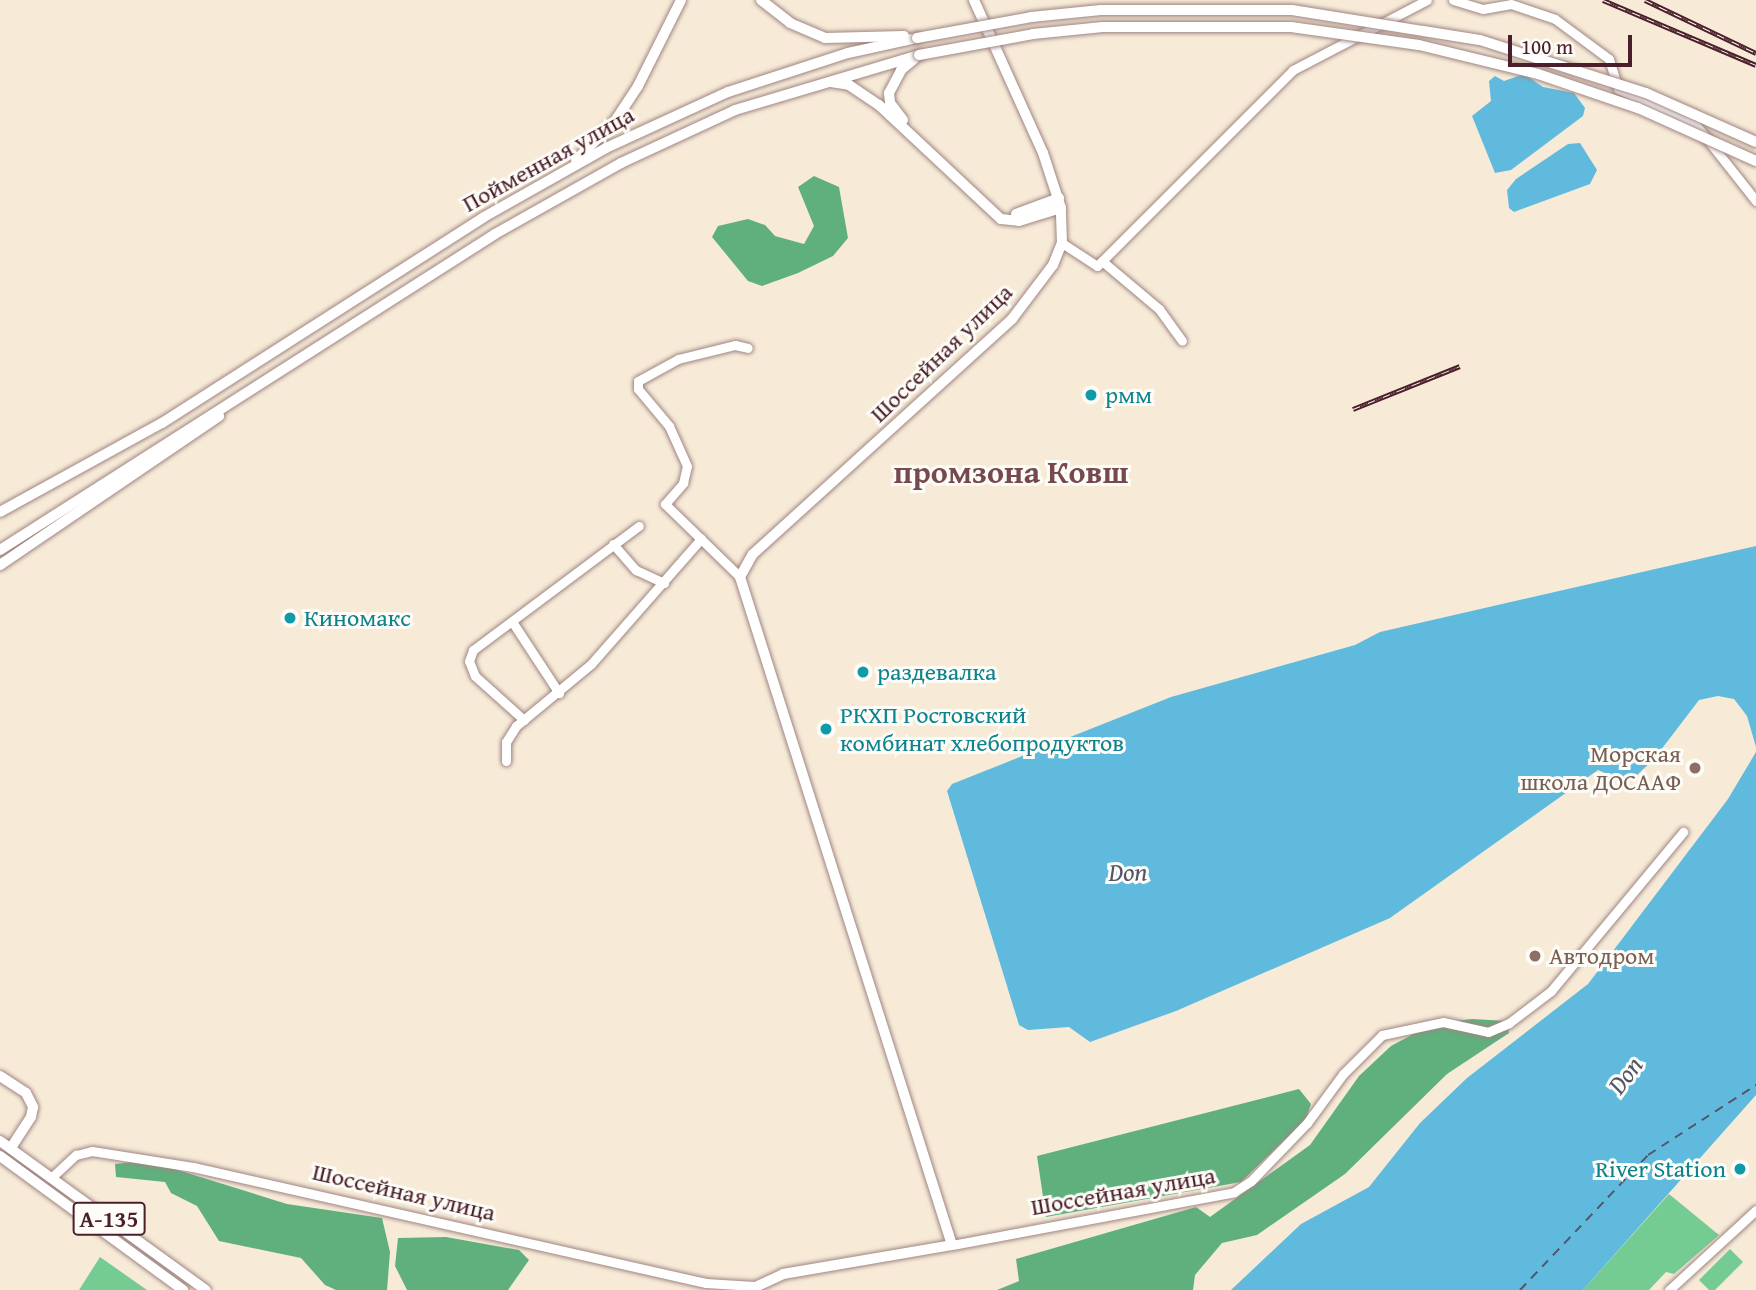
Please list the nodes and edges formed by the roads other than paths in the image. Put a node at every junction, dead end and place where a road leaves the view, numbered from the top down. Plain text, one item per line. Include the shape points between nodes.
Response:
1 (681, 0) edge
2 (761, 0) edge
3 (974, 0) edge
4 (1427, 0) edge
5 (1453, 0) edge
6 (915, 38) junction
7 (919, 55) junction
8 (827, 82) junction
9 (1756, 142) edge
10 (1756, 162) edge
11 (532, 191) junction
12 (1756, 201) edge
13 (1060, 203) junction
14 (1062, 243) junction
15 (1100, 264) junction
16 (1182, 341) dead end
17 (748, 348) dead end
18 (248, 391) junction
19 (3, 509) edge
20 (639, 526) dead end
21 (701, 540) junction
22 (613, 544) junction
23 (0, 550) edge
24 (0, 565) edge
25 (740, 578) junction
26 (664, 583) junction
27 (513, 623) junction
28 (559, 693) junction
29 (524, 720) junction
30 (506, 761) dead end
31 (1683, 832) dead end
32 (0, 1076) edge
33 (0, 1141) edge
34 (11, 1148) junction
35 (0, 1156) edge
36 (52, 1177) junction
37 (1756, 1210) edge
38 (952, 1245) junction
39 (752, 1288) edge
40 (183, 1290) edge
41 (206, 1290) edge
42 (1669, 1290) edge

1 - 11 main road via 657,54 615,121 580,158
2 - 6 main road via 790,23 825,38
3 - 13 main road, Шоссейная улица
4 - 15 street via 1293,70
5 - 12 street via 1483,9 1511,4 1555,19 1609,59 1618,89 1696,125
6 - 9 main road, bridge via 1101,10 1292,10 1480,40 1646,93
6 - 11 main road, Пойменная улица via 848,53 728,92 606,148
7 - 8 main road, Пойменная улица
7 - 10 main road, Пойменная улица, bridge via 1033,34 1149,25 1291,27 1354,35 1476,57 1550,78 1638,108
7 - 13 main road via 893,80 889,93 895,112 1003,211 1017,215
8 - 13 main road via 849,85 879,105 1002,219 1019,221
8 - 18 main road, Пойменная улица via 735,110 597,176 495,234
11 - 19 main road, Пойменная улица via 472,224 98,462
13 - 14 main road, Шоссейная улица
14 - 15 street
14 - 25 main road, Шоссейная улица via 1037,290 980,352 753,554
15 - 16 street via 1165,316
17 - 21 street via 735,345 678,359 638,381 638,389 669,426 687,466 682,483 665,505
18 - 23 main road
18 - 24 main road via 219,416
20 - 22 street
21 - 25 street
21 - 26 street
22 - 26 street via 636,570
22 - 27 street
25 - 38 main road
26 - 28 street
27 - 28 street
27 - 29 street via 486,638 469,661 475,676
28 - 29 street
29 - 30 street via 506,742
31 - 38 street, Шоссейная улица via 1551,991 1509,1023 1488,1032 1443,1022 1382,1035 1343,1074 1307,1123 1251,1181 1234,1192
32 - 34 main road via 26,1093 33,1107
33 - 34 main road, А-135
34 - 36 main road, А-135
35 - 40 main road, А-135
36 - 39 street, Шоссейная улица via 76,1155 92,1151 193,1167 706,1283
36 - 41 main road, А-135
37 - 42 street
38 - 39 main road, Шоссейная улица via 783,1274

